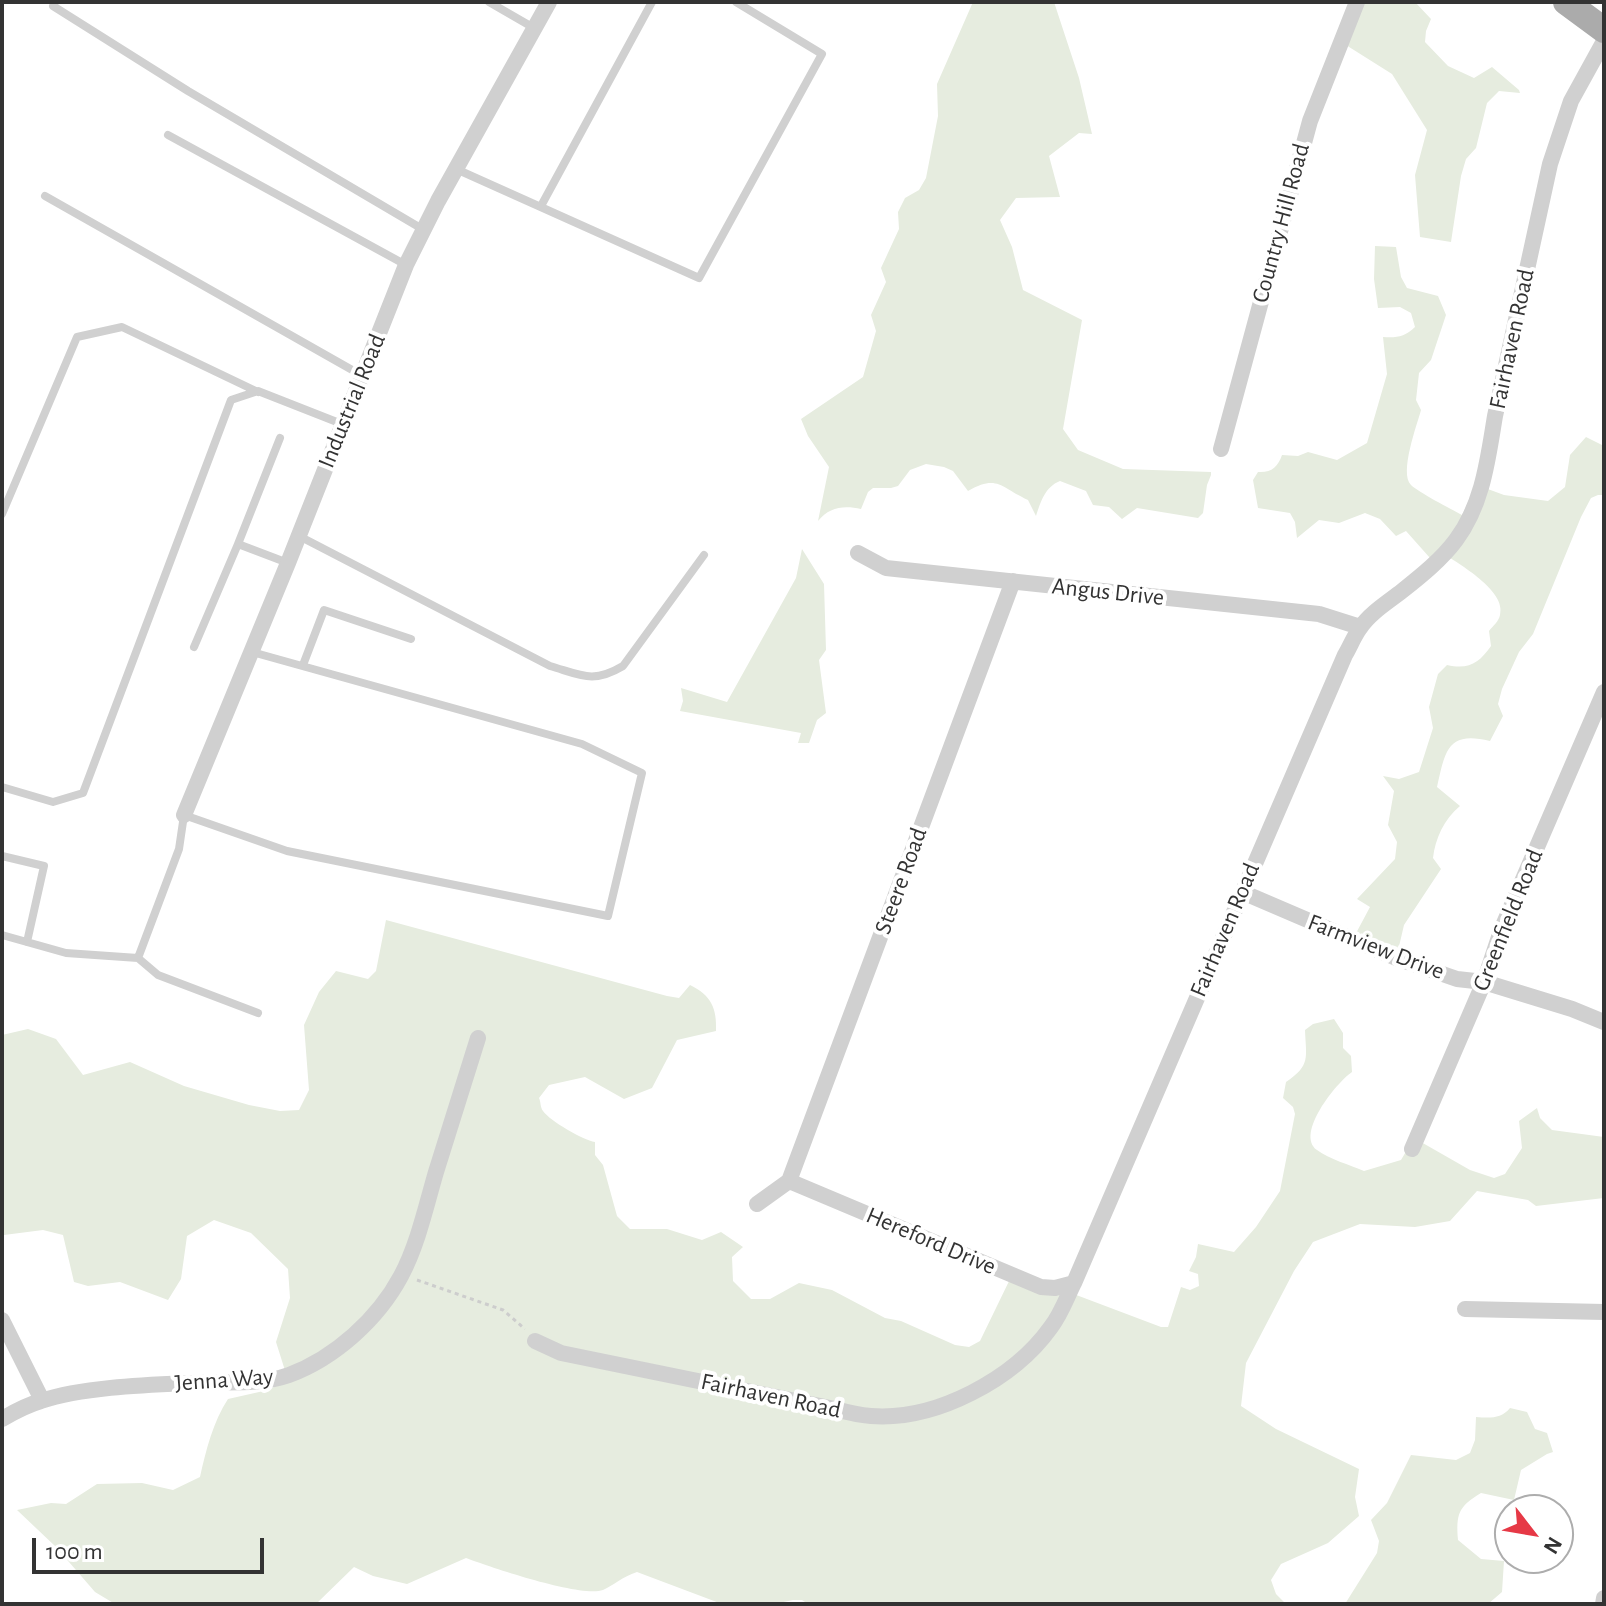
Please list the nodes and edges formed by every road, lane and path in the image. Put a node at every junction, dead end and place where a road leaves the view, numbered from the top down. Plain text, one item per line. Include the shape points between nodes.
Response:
1 (55, 2) edge
2 (489, 2) edge
3 (549, 2) edge
4 (652, 2) edge
5 (736, 2) edge
6 (1357, 2) edge
7 (1566, 2) edge
8 (534, 28) junction
9 (1604, 30) edge
10 (1604, 41) edge
11 (168, 135) dead end
12 (456, 169) junction
13 (45, 196) dead end
14 (541, 206) junction
15 (424, 230) junction
16 (406, 265) junction
17 (361, 375) junction
18 (259, 392) junction
19 (342, 424) junction
20 (280, 438) dead end
21 (1221, 449) dead end
22 (2, 514) edge
23 (299, 536) junction
24 (238, 544) junction
25 (858, 553) dead end
26 (704, 555) dead end
27 (288, 563) junction
28 (1013, 581) junction
29 (1360, 627) junction
30 (411, 639) dead end
31 (194, 647) dead end
32 (252, 652) junction
33 (303, 665) junction
34 (1604, 692) edge
35 (2, 787) edge
36 (184, 815) junction
37 (2, 856) edge
38 (1242, 892) junction
39 (2, 935) edge
40 (27, 942) junction
41 (138, 958) junction
42 (1484, 982) junction
43 (258, 1013) dead end
44 (1604, 1022) edge
45 (478, 1038) dead end
46 (1412, 1149) dead end
47 (789, 1181) junction
48 (757, 1204) dead end
49 (401, 1275) junction
50 (1074, 1283) junction
51 (1465, 1309) dead end
52 (1604, 1312) edge
53 (2, 1320) edge
54 (535, 1341) joint
55 (42, 1400) junction
56 (2, 1419) edge

1 - 15 lane via 53,6 188,91
2 - 8 lane
3 - 8 street, Industrial Road
4 - 14 lane
5 - 14 lane via 822,54 699,278
6 - 21 street, Country Hill Road via 1310,121
7 - 9 main road
8 - 12 street, Industrial Road
10 - 29 street, Fairhaven Road via 1571,101 1550,164 1469,520 1447,550
11 - 16 lane
12 - 14 lane
12 - 15 street, Industrial Road
13 - 17 lane
15 - 16 street, Industrial Road
16 - 17 street, Industrial Road
17 - 19 street, Industrial Road
18 - 19 lane
18 - 22 lane via 122,327 77,337
18 - 35 lane via 231,400 83,793 53,802
19 - 23 street, Industrial Road
20 - 24 lane
23 - 26 lane via 550,666 589,677 623,666
23 - 27 street, Industrial Road
24 - 27 lane
24 - 31 lane
25 - 28 street, Angus Drive via 886,568
27 - 32 street, Industrial Road
28 - 29 street, Angus Drive via 1319,614
28 - 47 street, Steere Road
29 - 38 street, Fairhaven Road
30 - 33 lane via 324,610
32 - 33 lane
32 - 36 street, Industrial Road
33 - 36 lane via 582,744 642,773 608,916 287,851
34 - 42 street, Greenfield Road via 1502,928
36 - 41 lane via 179,849
37 - 40 lane via 44,866
38 - 42 street, Farmview Drive via 1396,958 1457,979
38 - 50 street, Fairhaven Road
39 - 40 lane
40 - 41 lane via 66,953
41 - 43 lane via 158,975
42 - 44 street, Farmview Drive
42 - 46 street, Greenfield Road
45 - 49 street, Jenna Way
47 - 48 street
47 - 50 street, Hereford Drive via 1041,1287
49 - 54 path via 503,1310
49 - 55 street, Jenna Way via 352,1337 288,1375 257,1382 149,1385
50 - 54 street, Fairhaven Road via 1053,1325 1005,1373 953,1401 895,1415 871,1416 561,1353
51 - 52 street
53 - 55 street
55 - 56 street, Jenna Way

